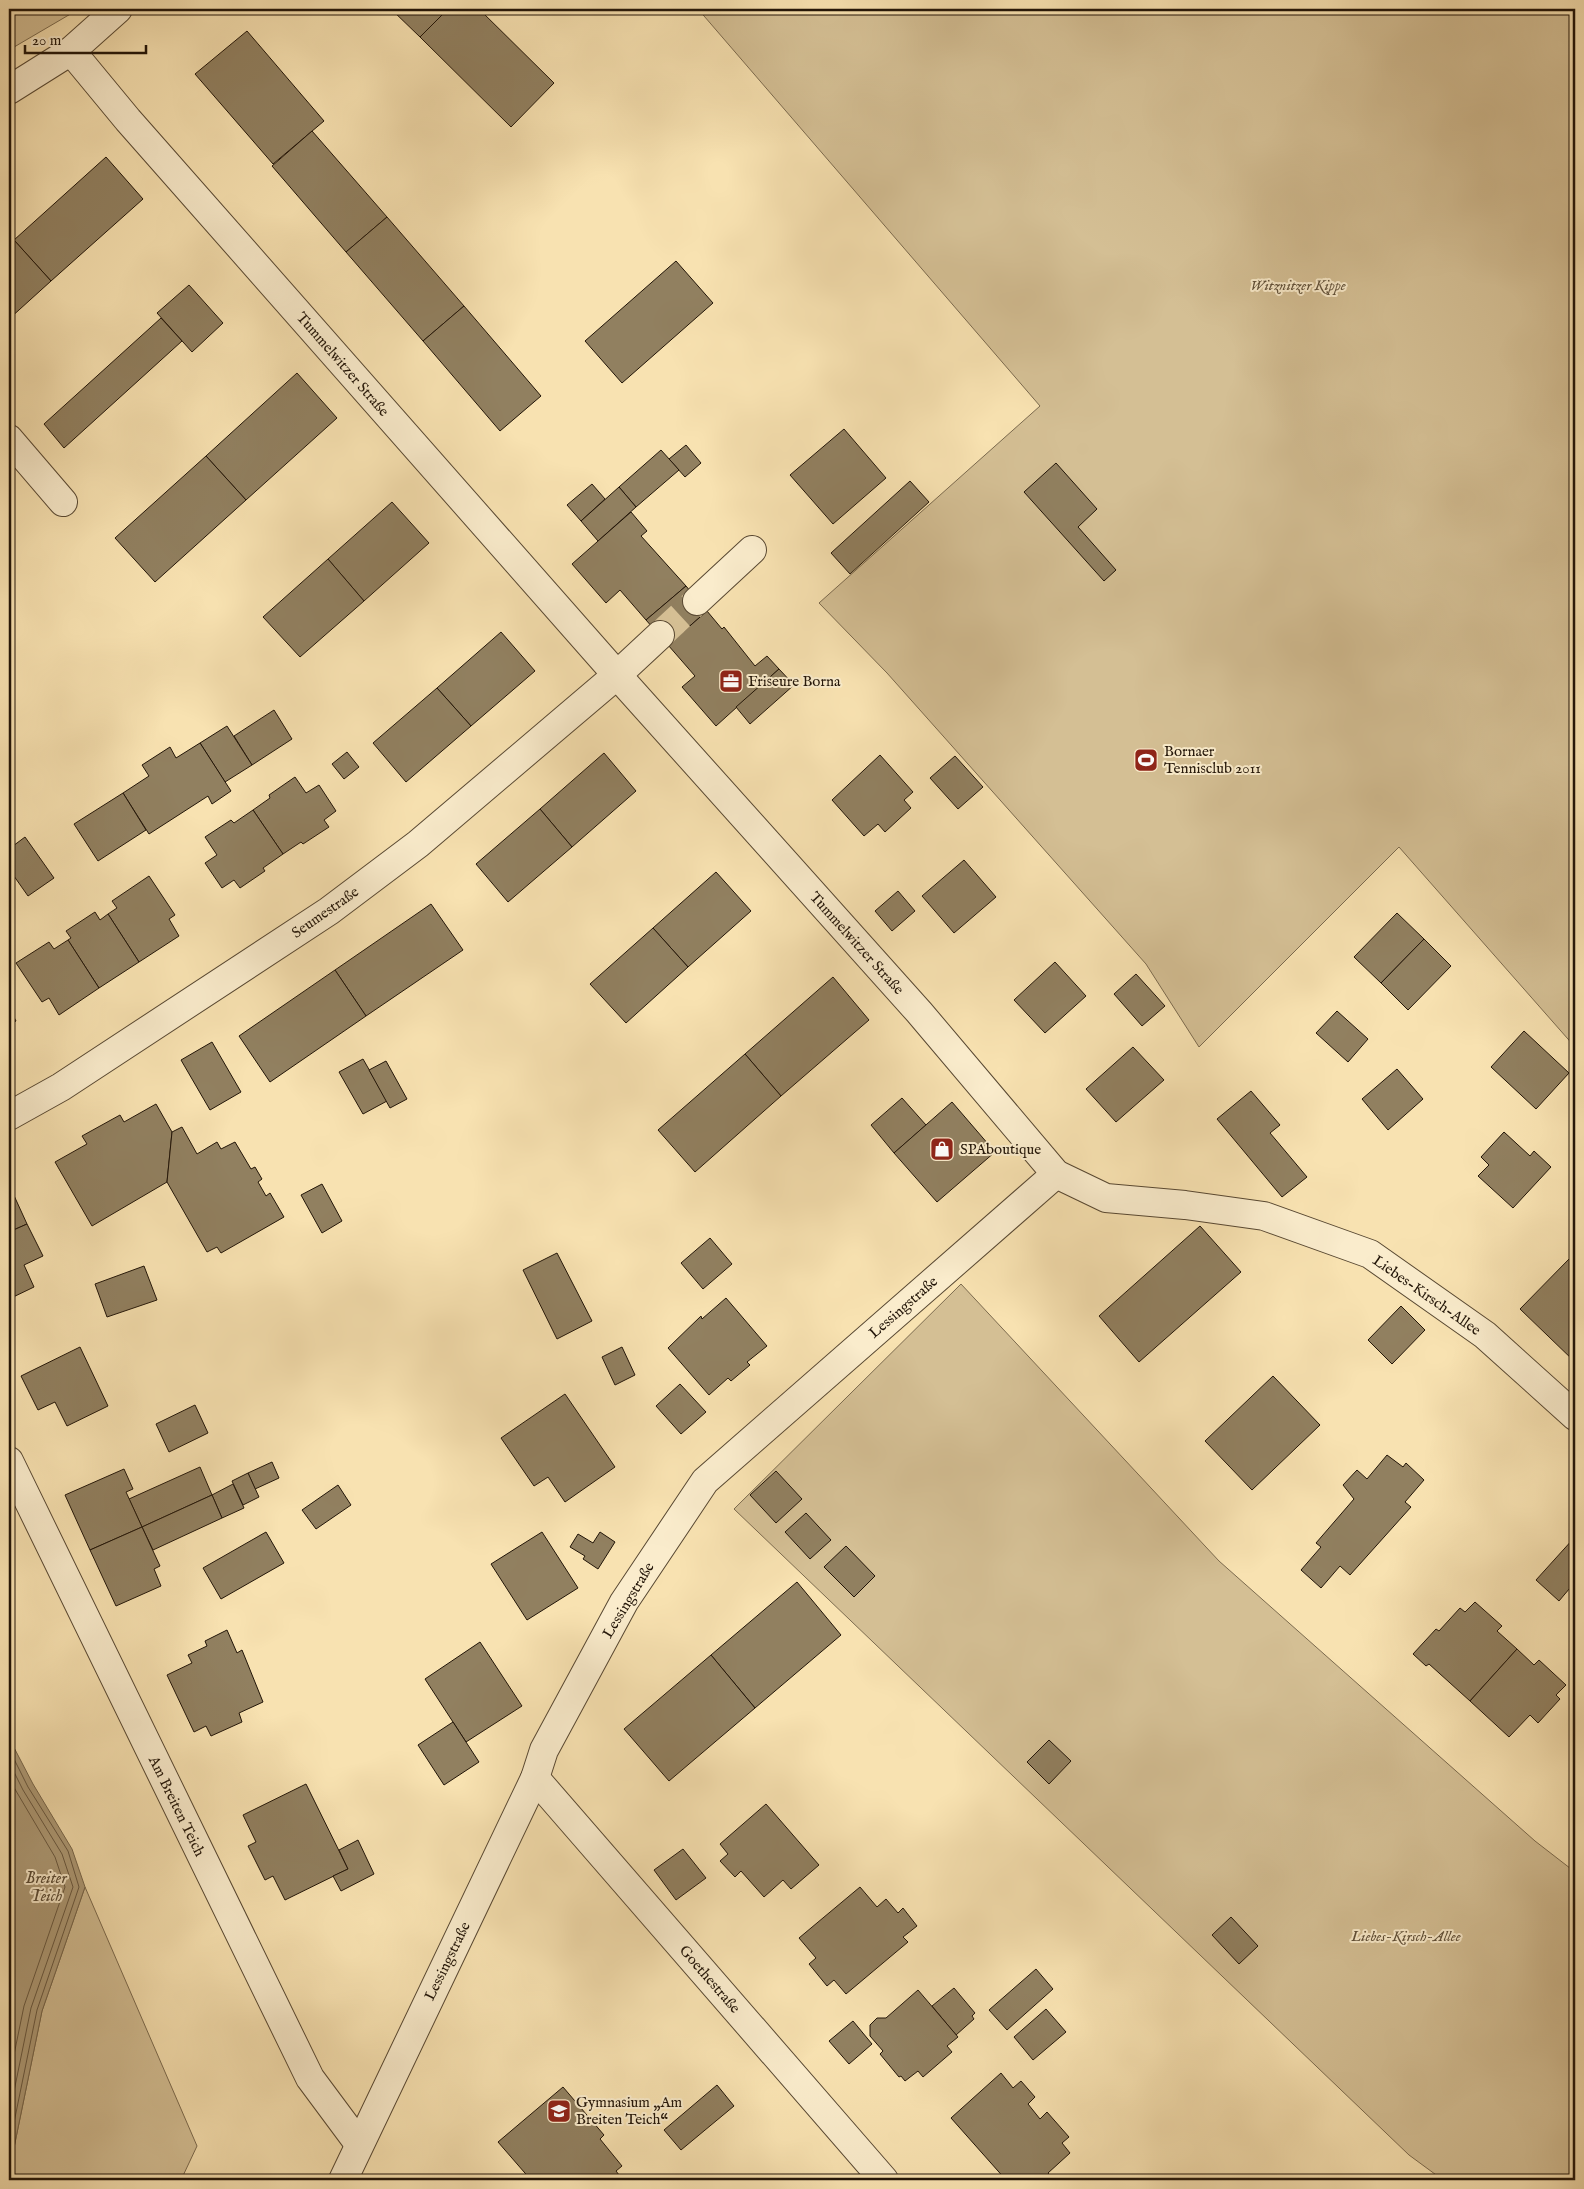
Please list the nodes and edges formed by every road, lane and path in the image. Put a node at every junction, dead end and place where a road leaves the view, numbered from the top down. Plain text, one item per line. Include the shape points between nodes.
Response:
1 (118, 9) edge
2 (71, 51) junction
3 (9, 90) edge
4 (9, 439) edge
5 (63, 502) dead end
6 (752, 550) dead end
7 (697, 600) tunnel mouth
8 (660, 635) tunnel mouth
9 (617, 675) junction
10 (9, 1116) edge
11 (1056, 1174) junction
12 (1106, 1198) joint
13 (1575, 1416) edge
14 (9, 1461) edge
15 (535, 1778) junction
16 (359, 2144) junction
17 (343, 2180) edge
18 (884, 2180) edge

1 - 2 street
2 - 3 street
2 - 9 street, Tummelwitzer Straße via 128,120
4 - 5 street
6 - 7 street
8 - 9 street
9 - 10 street, Seumestraße via 418,844 329,911 61,1087
9 - 11 street, Tummelwitzer Straße via 919,1012
11 - 12 street, Tummelwitzer Straße
11 - 15 street, Lessingstraße via 705,1480 624,1602 544,1750
12 - 13 street, Liebes-Kirsch-Allee via 1264,1216 1370,1254 1485,1336
14 - 16 street, Am Breiten Teich via 310,2078
15 - 16 street, Lessingstraße
15 - 18 street, Goethestraße
16 - 17 street, Lessingstraße

